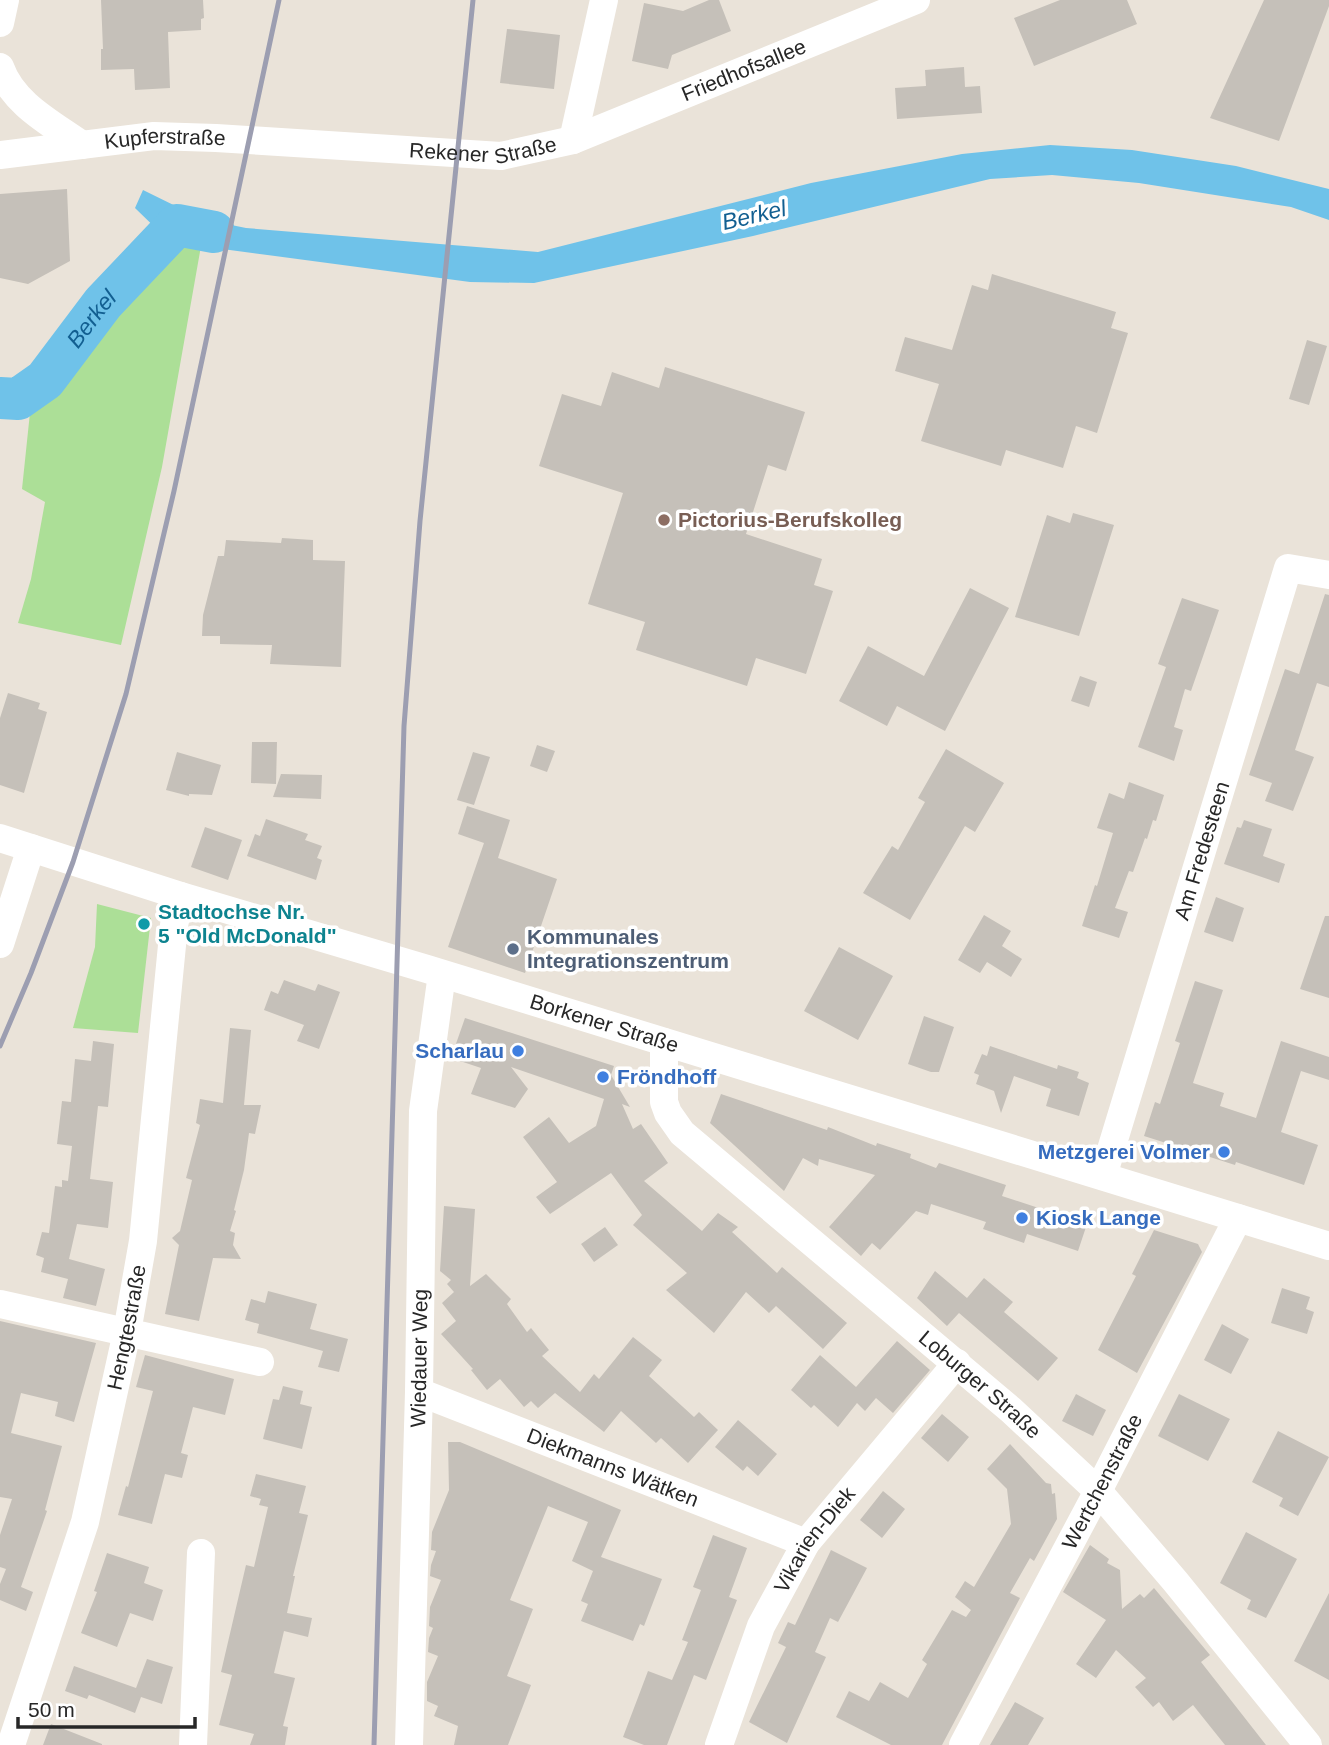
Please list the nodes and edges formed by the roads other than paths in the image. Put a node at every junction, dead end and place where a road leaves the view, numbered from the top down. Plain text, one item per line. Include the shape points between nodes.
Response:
1 (5, 0) edge
2 (604, 0) edge
3 (916, 0) edge
4 (0, 23) edge
5 (0, 67) edge
6 (248, 140) joint
7 (573, 140) junction
8 (82, 145) junction
9 (0, 155) edge
10 (1329, 575) edge
11 (0, 838) edge
12 (31, 848) junction
13 (181, 896) junction
14 (0, 944) edge
15 (442, 974) junction
16 (664, 1042) junction
17 (1103, 1176) junction
18 (1238, 1218) junction
19 (1329, 1246) edge
20 (0, 1304) edge
21 (127, 1332) junction
22 (260, 1362) dead end
23 (957, 1363) junction
24 (419, 1392) junction
25 (1098, 1491) junction
26 (806, 1544) junction
27 (201, 1553) dead end
28 (11, 1745) edge
29 (193, 1745) edge
30 (409, 1745) edge
31 (719, 1745) edge
32 (963, 1745) edge
33 (1308, 1745) edge

1 - 4 street
2 - 7 street, Rekener Straße
3 - 7 street, Friedhofsallee
5 - 8 street, Kupferstraße via 11,90 34,112
6 - 7 street, Rekener Straße via 501,156
6 - 8 street, Kupferstraße via 154,136
8 - 9 street, Kupferstraße
10 - 17 street, Am Fredesteen via 1288,568
11 - 12 street, Borkener Straße
12 - 13 street, Borkener Straße
12 - 14 street
13 - 15 street, Borkener Straße
13 - 21 street, Hengtestraße via 144,1241
15 - 16 street, Borkener Straße
15 - 24 street, Wiedauer Weg via 423,1111
16 - 17 street, Borkener Straße
16 - 23 street, Loburger Straße via 664,1102 682,1133
17 - 18 street, Borkener Straße
18 - 19 street, Borkener Straße
18 - 25 street, Wertchenstraße
20 - 21 street
21 - 22 street
21 - 28 street, Hengtestraße via 85,1522
23 - 25 street, Loburger Straße
23 - 26 street, Vikarien-Diek
24 - 26 street, Diekmanns Wätken
24 - 30 street, Wiedauer Weg
25 - 32 street, Wertchenstraße
25 - 33 street, Loburger Straße
26 - 31 street, Vikarien-Diek via 761,1626
27 - 29 street

